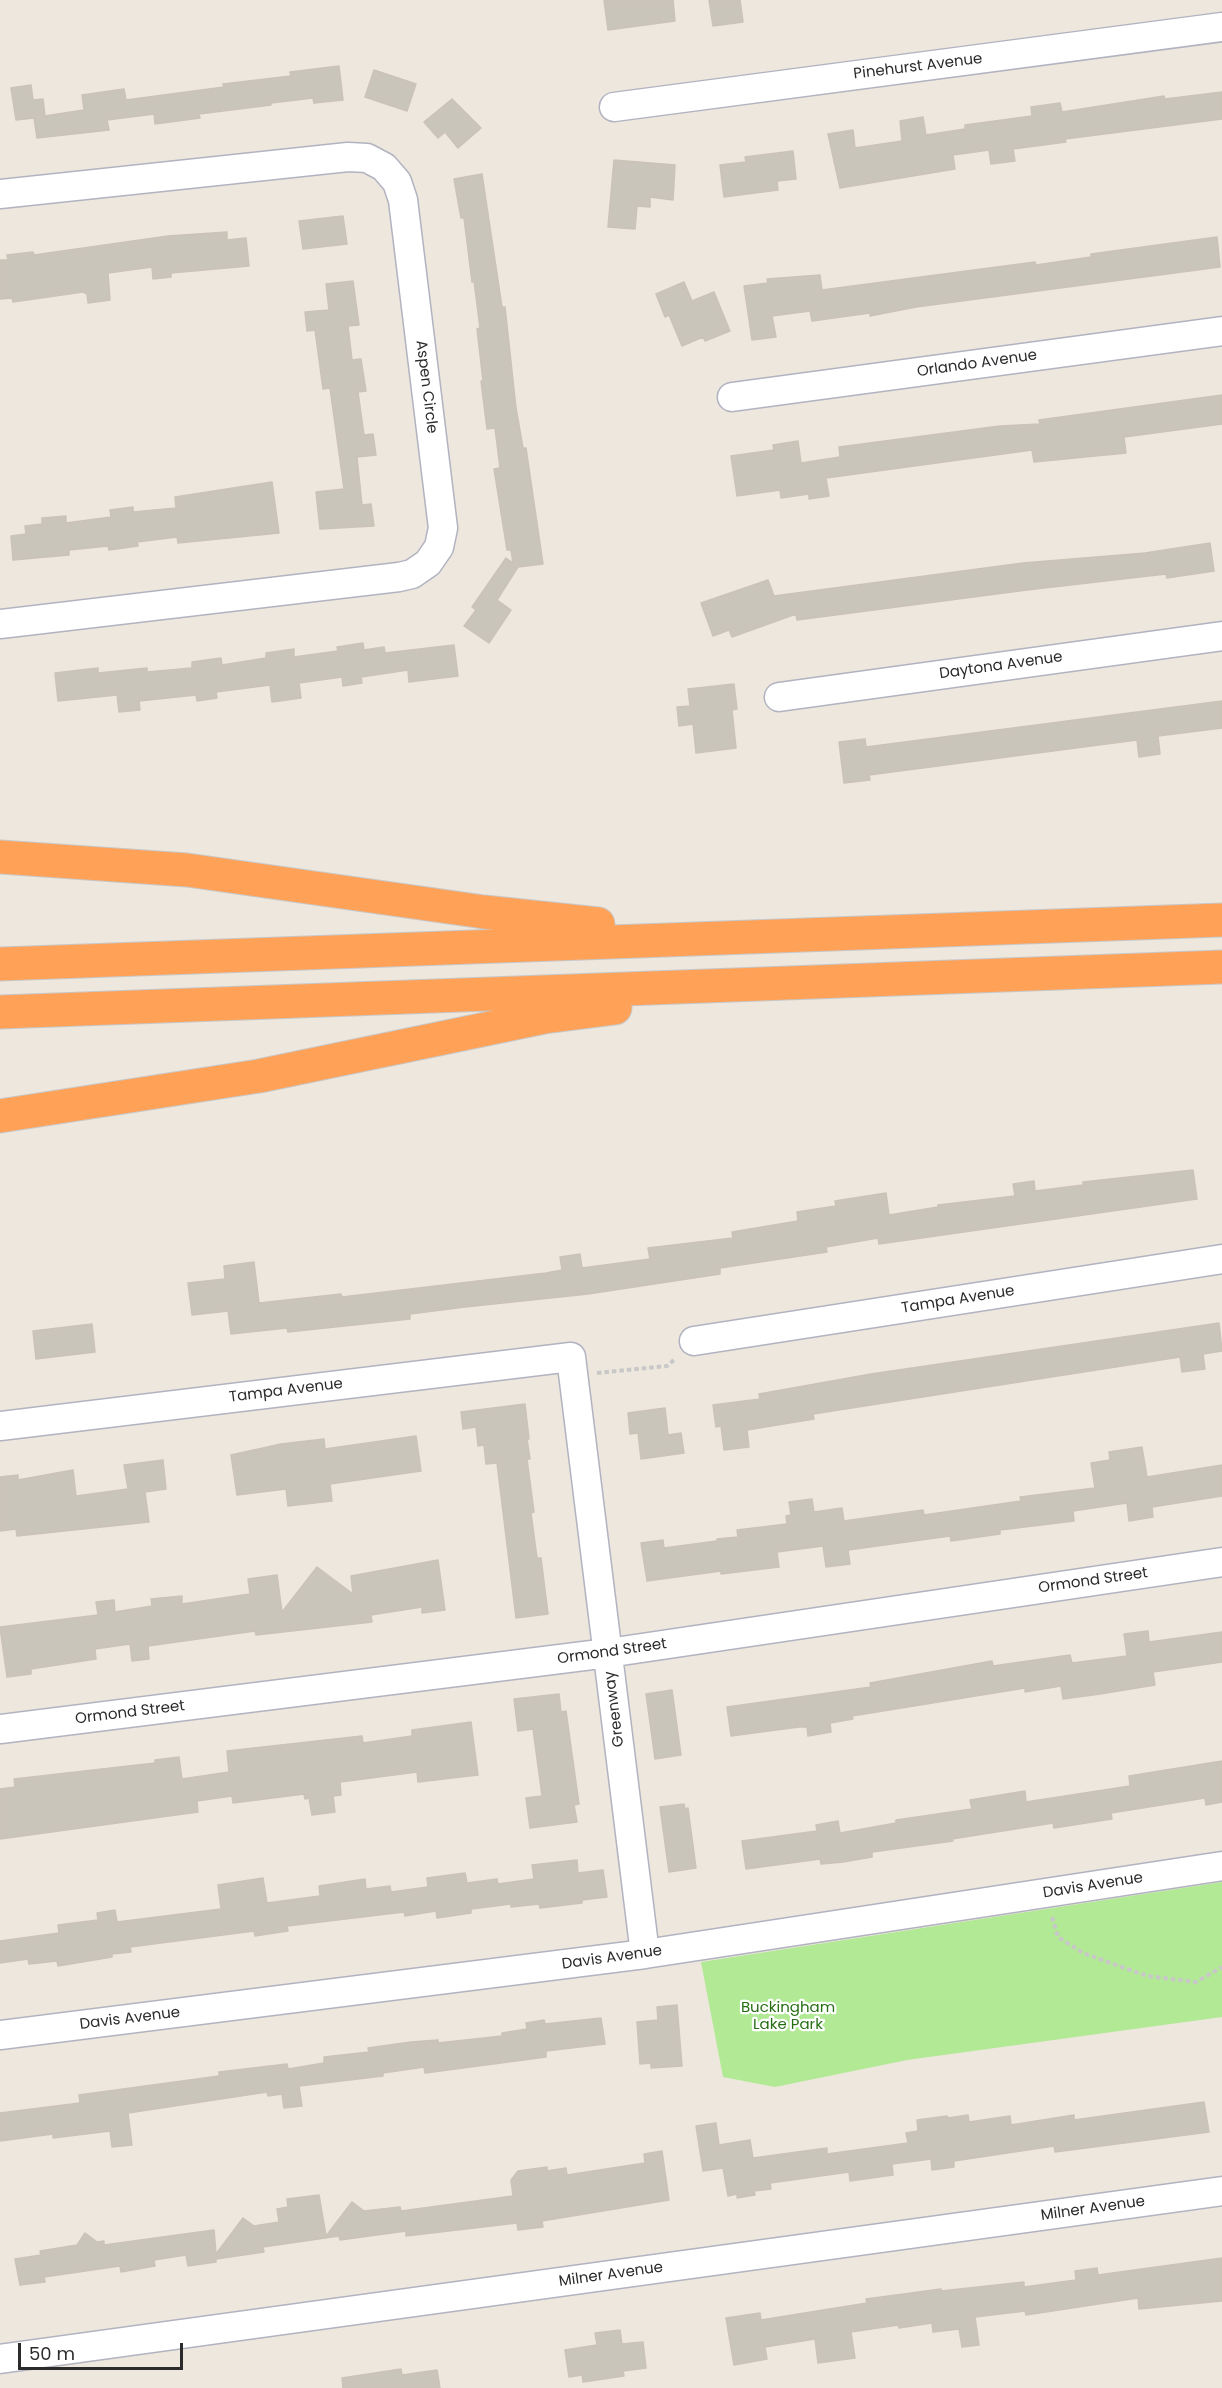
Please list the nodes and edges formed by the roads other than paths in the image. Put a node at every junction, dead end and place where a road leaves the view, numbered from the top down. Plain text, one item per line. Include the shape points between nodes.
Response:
1 (1222, 27) edge
2 (614, 107) dead end
3 (0, 194) edge
4 (1222, 331) edge
5 (732, 397) dead end
6 (0, 624) edge
7 (1222, 636) edge
8 (779, 697) dead end
9 (0, 857) edge
10 (1222, 920) edge
11 (797, 935) junction
12 (0, 964) edge
13 (1222, 967) edge
14 (849, 980) junction
15 (0, 1012) edge
16 (0, 1116) edge
17 (1222, 1259) edge
18 (694, 1341) road end
19 (572, 1366) joint
20 (0, 1426) edge
21 (1222, 1562) edge
22 (608, 1653) junction
23 (0, 1729) edge
24 (1222, 1866) edge
25 (645, 1954) junction
26 (0, 2036) edge
27 (1222, 2191) edge
28 (0, 2359) edge

1 - 2 street, Pinehurst Avenue
3 - 6 street, Aspen Circle via 348,157 367,158 384,167 397,182 403,200 443,528 432,558 418,570 399,577
4 - 5 street, Orlando Avenue
7 - 8 street, Daytona Avenue
9 - 11 highway via 260,878 581,923
10 - 11 highway
11 - 12 highway
13 - 14 highway
14 - 15 highway
14 - 16 highway via 544,1017 259,1076
17 - 18 street, Tampa Avenue
19 - 20 street, Tampa Avenue
19 - 22 street, Greenway
21 - 22 street, Ormond Street
22 - 23 street, Ormond Street
22 - 25 street, Greenway
24 - 25 street, Davis Avenue
25 - 26 street, Davis Avenue
27 - 28 street, Milner Avenue

